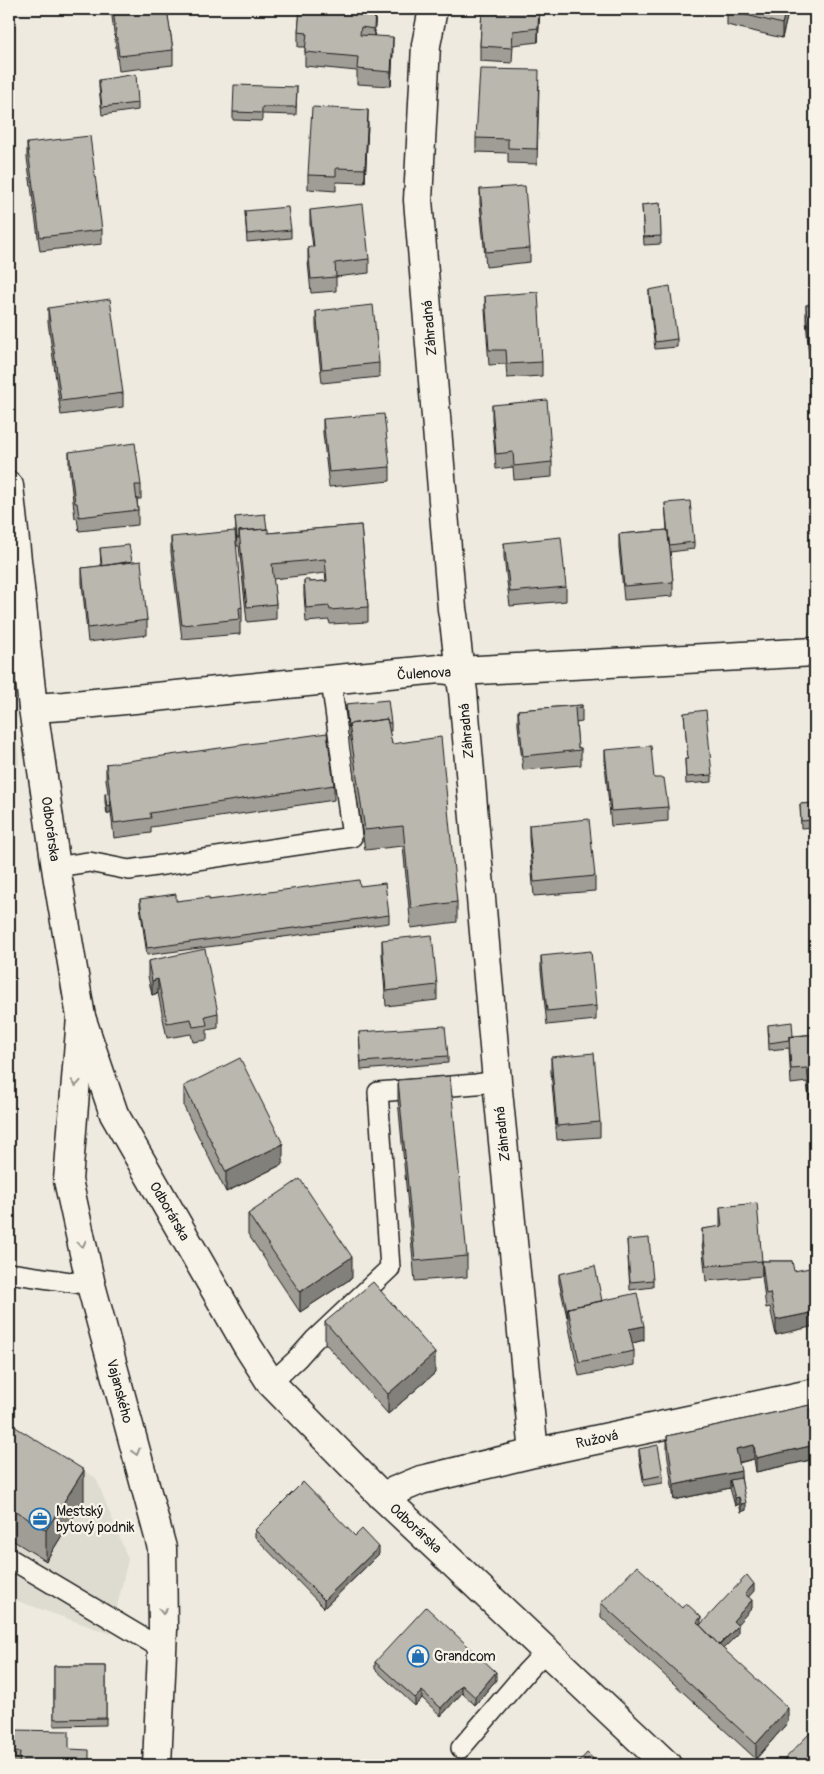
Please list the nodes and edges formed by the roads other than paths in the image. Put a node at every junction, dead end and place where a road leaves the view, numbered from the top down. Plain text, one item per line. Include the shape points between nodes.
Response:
1 (433, 9) edge
2 (9, 486) edge
3 (815, 652) edge
4 (459, 671) junction
5 (331, 681) junction
6 (33, 708) junction
7 (56, 867) junction
8 (81, 1017) junction
9 (497, 1081) junction
10 (9, 1273) edge
11 (91, 1285) junction
12 (271, 1383) junction
13 (815, 1393) edge
14 (534, 1453) junction
15 (382, 1496) junction
16 (9, 1558) edge
17 (162, 1649) junction
18 (546, 1651) junction
19 (461, 1748) dead end
20 (157, 1765) edge
21 (667, 1765) edge

1 - 4 street, Záhradná via 426,45 418,200
2 - 6 street, Odborárska
3 - 4 street, Čulenova
4 - 5 street, Čulenova via 439,669
4 - 9 street, Záhradná
5 - 6 street, Čulenova
5 - 7 lane via 352,837 129,870 89,862
6 - 7 street, Odborárska
7 - 8 street, Odborárska
8 -> 11 street, Vajanského via 68,1180
8 - 12 street, Odborárska via 114,1114
9 - 12 lane via 378,1092 390,1268
9 - 14 street, Záhradná
10 - 11 lane
11 -> 17 street, Vajanského via 162,1548
12 - 15 street, Odborárska
13 - 14 street, Ružová
14 - 15 street, Ružová via 421,1480
15 - 18 street, Odborárska
16 - 17 lane
17 - 20 street, Vajanského
18 - 19 lane
18 - 21 street, Odborárska

